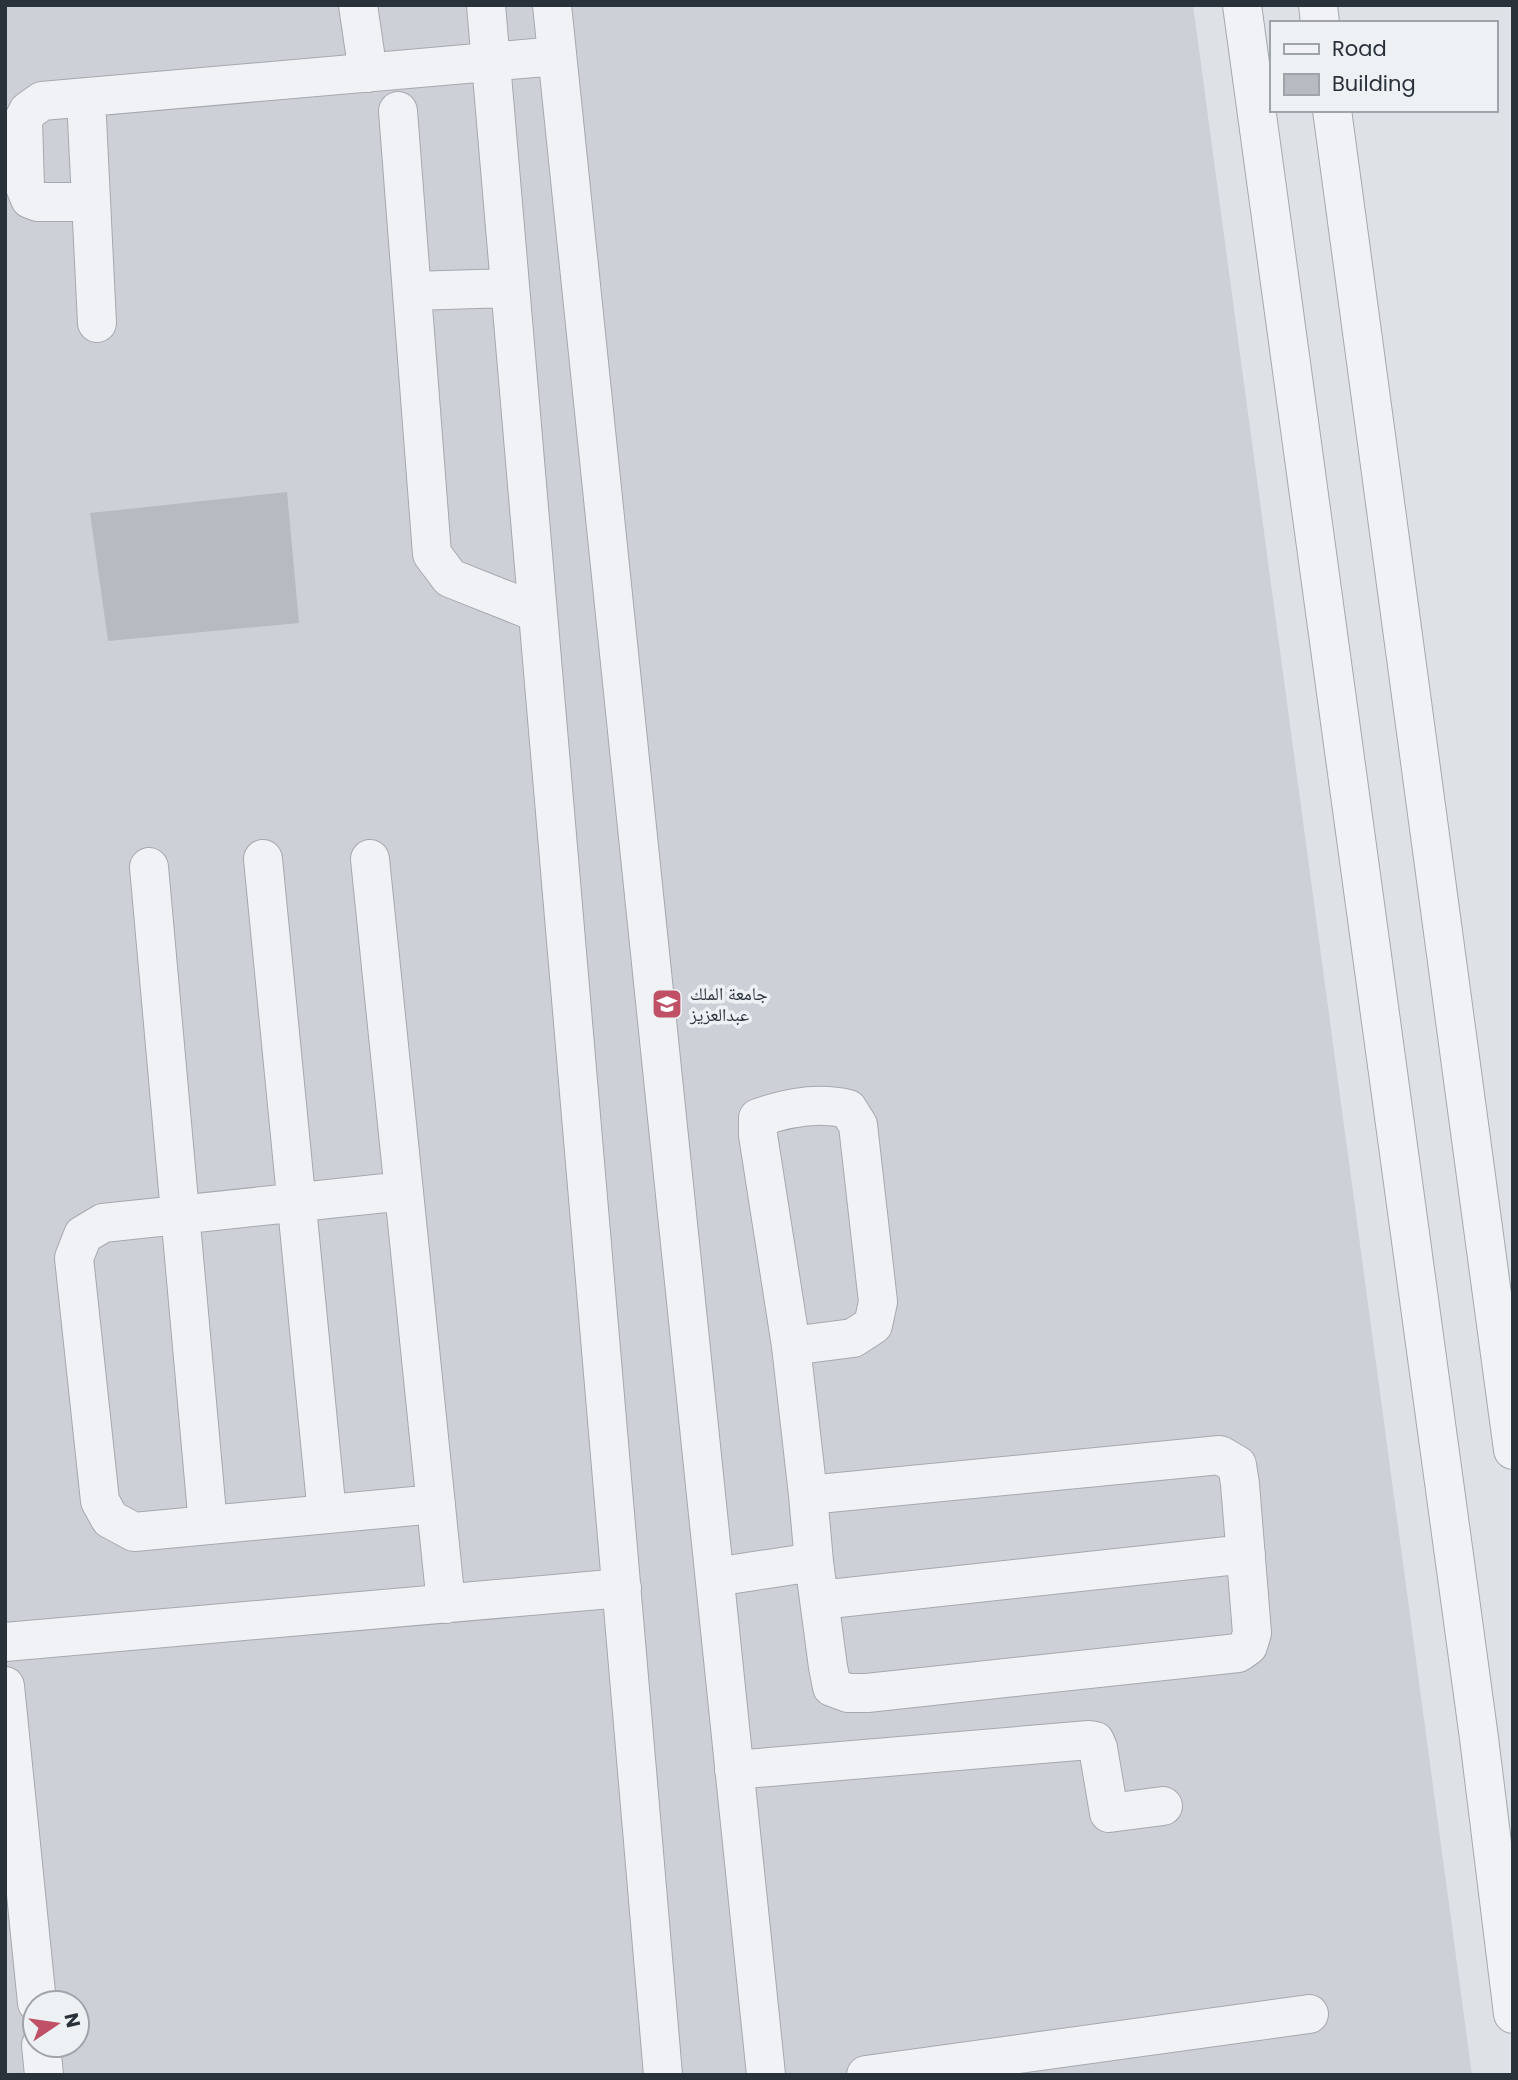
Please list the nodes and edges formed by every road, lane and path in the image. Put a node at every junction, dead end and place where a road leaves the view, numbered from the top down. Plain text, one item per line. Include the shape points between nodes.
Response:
1 (358, 5) edge
2 (486, 5) edge
3 (552, 5) edge
4 (1242, 5) edge
5 (557, 56) junction
6 (491, 62) junction
7 (368, 73) junction
8 (86, 98) junction
9 (398, 111) dead end
10 (1332, 112) edge
11 (91, 202) junction
12 (510, 288) junction
13 (412, 291) junction
14 (97, 323) dead end
15 (538, 613) junction
16 (262, 859) dead end
17 (370, 859) dead end
18 (149, 867) dead end
19 (404, 1191) junction
20 (296, 1203) junction
21 (180, 1214) junction
22 (1483, 1232) junction
23 (1513, 1261) edge
24 (791, 1346) junction
25 (1513, 1450) edge
26 (808, 1495) junction
27 (436, 1504) junction
28 (327, 1514) junction
29 (208, 1525) junction
30 (1246, 1554) junction
31 (814, 1562) junction
32 (715, 1577) junction
33 (621, 1588) junction
34 (820, 1600) junction
35 (446, 1604) junction
36 (5, 1642) edge
37 (5, 1686) edge
38 (734, 1770) junction
39 (1163, 1807) dead end
40 (15, 1872) edge
41 (35, 1989) edge
42 (1309, 2014) dead end
43 (1513, 2014) edge
44 (663, 2075) edge
45 (766, 2075) edge
46 (866, 2075) edge

1 - 7 street
2 - 6 street
3 - 5 street
4 - 43 street
5 - 6 street
5 - 32 street
6 - 7 street
6 - 12 street
7 - 8 street
8 - 11 street
8 - 11 street via 42,101 28,111 23,121 25,187 38,202
9 - 13 street
10 - 22 street
11 - 14 street
12 - 13 street
12 - 15 street
13 - 15 street via 432,554 450,578
15 - 33 street
16 - 20 street
17 - 19 street
18 - 21 street
19 - 20 street
19 - 27 street
20 - 21 street
20 - 28 street
21 - 29 street
21 - 29 street via 103,1223 83,1235 74,1258 100,1501 110,1519 134,1532
22 - 23 street
22 - 25 street
24 - 24 street via 758,1118 829,1104 848,1108 858,1125 878,1302 873,1325 853,1338
24 - 26 street
26 - 30 street via 1220,1455 1237,1465
26 - 31 street
27 - 28 street
27 - 35 street
28 - 29 street
30 - 34 street
30 - 34 street via 1252,1633 1248,1646 1238,1653 1219,1656 848,1693 832,1687
31 - 32 street
31 - 34 street
32 - 38 street
33 - 35 street
33 - 44 street
35 - 36 street
37 - 40 street
38 - 39 street via 1089,1740 1098,1748 1109,1813
38 - 45 street
40 - 41 street
42 - 46 street

